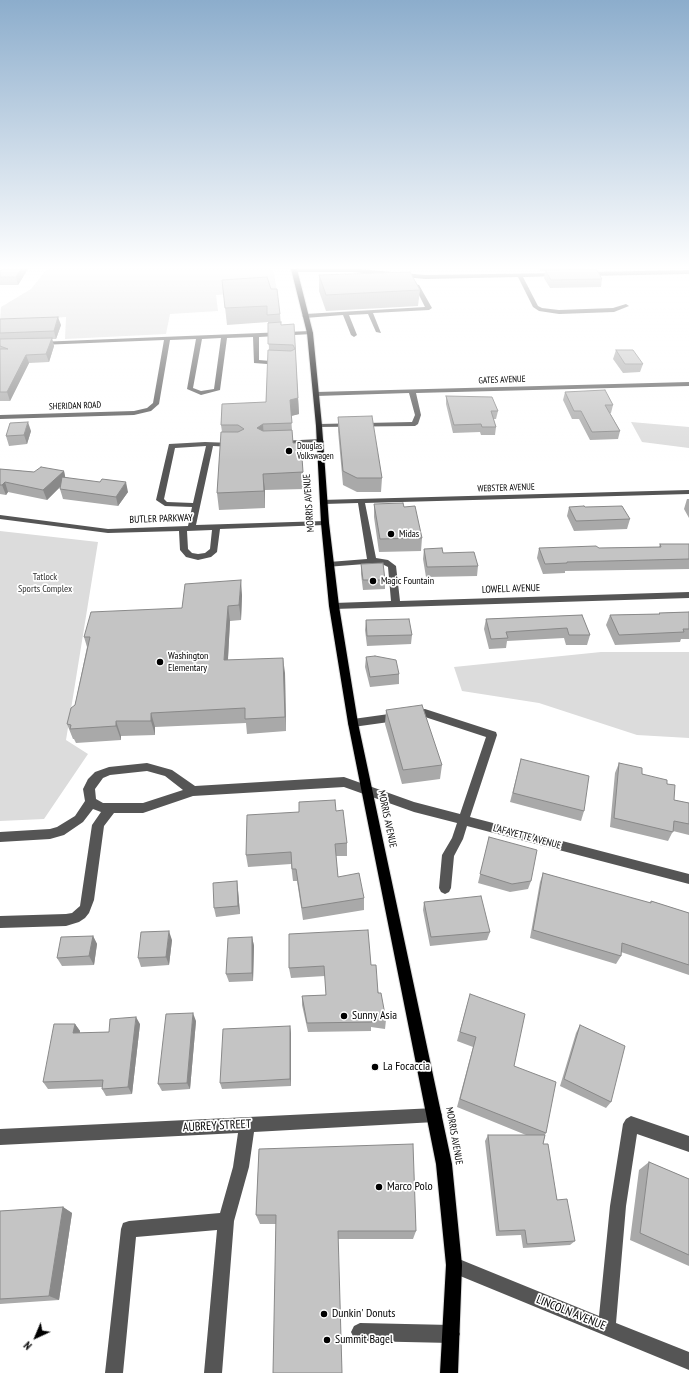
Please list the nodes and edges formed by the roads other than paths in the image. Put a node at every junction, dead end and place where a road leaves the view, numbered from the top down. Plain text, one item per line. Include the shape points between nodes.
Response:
1 (306, 333) edge
2 (310, 333) edge
3 (256, 334) junction
4 (224, 336) junction
5 (199, 337) junction
6 (167, 338) junction
7 (36, 344) edge
8 (285, 363) edge
9 (689, 384) edge
10 (412, 391) junction
11 (316, 394) junction
12 (0, 417) edge
13 (319, 426) junction
14 (320, 441) junction
15 (272, 443) edge
16 (210, 445) junction
17 (240, 445) edge
18 (689, 492) edge
19 (361, 501) junction
20 (324, 502) junction
21 (196, 505) junction
22 (0, 517) edge
23 (325, 524) junction
24 (216, 528) junction
25 (187, 529) junction
26 (372, 560) junction
27 (330, 565) junction
28 (689, 594) edge
29 (396, 604) junction
30 (334, 606) junction
31 (353, 723) junction
32 (366, 790) junction
33 (193, 791) junction
34 (91, 802) junction
35 (110, 809) junction
36 (463, 820) junction
37 (0, 837) edge
38 (689, 879) edge
39 (445, 888) dead end
40 (0, 922) edge
41 (435, 1115) junction
42 (247, 1124) junction
43 (0, 1137) edge
44 (689, 1144) edge
45 (226, 1221) junction
46 (454, 1265) junction
47 (608, 1328) junction
48 (360, 1332) dead end
49 (451, 1334) junction
50 (689, 1361) edge
51 (114, 1373) edge
52 (213, 1373) edge
53 (449, 1373) edge

1 - 3 street
2 - 11 main road, MORRIS AVENUE
3 - 4 street
3 - 8 street via 256,362
4 - 5 street
4 - 5 street via 217,390 201,393 190,389
5 - 6 street
6 - 7 street
6 - 12 street, SHERIDAN ROAD via 156,404 149,410 134,413
9 - 10 street, GATES AVENUE
10 - 11 street, GATES AVENUE
10 - 13 street via 418,415 415,424
11 - 13 main road, MORRIS AVENUE
13 - 14 main road, MORRIS AVENUE
14 - 15 street
14 - 20 main road, MORRIS AVENUE
16 - 17 street
16 - 21 street
16 - 21 street via 172,446 160,500 165,504
18 - 19 street, WEBSTER AVENUE
19 - 20 street, WEBSTER AVENUE
19 - 26 street
20 - 23 main road, MORRIS AVENUE
21 - 25 street
22 - 25 street, BUTLER PARKWAY via 108,531
23 - 24 street, BUTLER PARKWAY
23 - 27 main road, MORRIS AVENUE
24 - 25 street, BUTLER PARKWAY
24 - 25 street via 214,550 208,555 198,557 189,556 184,550
26 - 27 street
26 - 29 street via 379,560 392,566
27 - 30 main road, MORRIS AVENUE
28 - 29 street, LOWELL AVENUE
29 - 30 street, LOWELL AVENUE
30 - 31 main road, MORRIS AVENUE
31 - 32 main road, MORRIS AVENUE
31 - 36 street via 425,713 492,734
32 - 33 street, LAFAYETTE AVENUE via 344,782
32 - 36 street, LAFAYETTE AVENUE via 414,807
32 - 41 main road, MORRIS AVENUE
33 - 34 street via 168,773 147,768 130,768 99,775 92,782 89,796
33 - 35 street, LAFAYETTE AVENUE via 143,808
34 - 35 street
34 - 37 street via 79,819 60,831
35 - 40 street via 98,825 88,900 81,914 66,920
36 - 38 street, LAFAYETTE AVENUE
36 - 39 street via 457,839 448,854
41 - 42 street, AUBREY STREET
41 - 46 main road, MORRIS AVENUE via 444,1164
42 - 43 street, AUBREY STREET
42 - 45 street via 241,1167
44 - 47 street via 631,1124 618,1206
45 - 51 street via 129,1229
45 - 52 street
46 - 47 street, LINCOLN AVENUE
46 - 49 main road, MORRIS AVENUE
47 - 50 street, LINCOLN AVENUE
48 - 49 street
49 - 53 main road, MORRIS AVENUE

